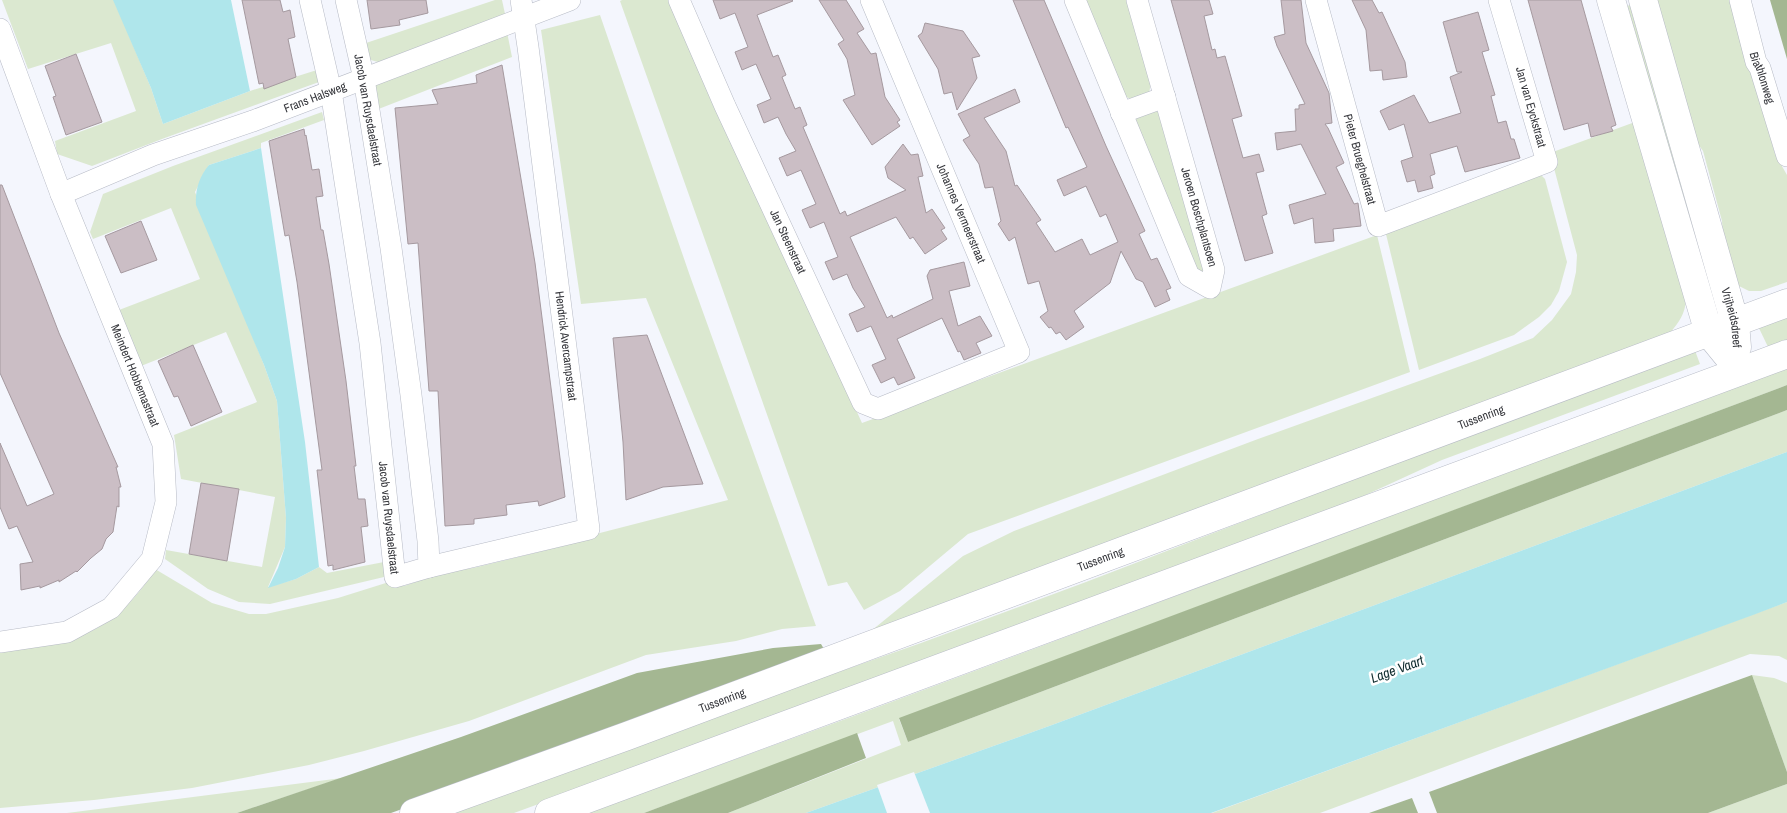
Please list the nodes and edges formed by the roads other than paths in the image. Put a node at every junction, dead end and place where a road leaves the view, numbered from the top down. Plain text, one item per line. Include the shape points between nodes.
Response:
1 (310, 0) edge
2 (346, 0) edge
3 (570, 0) edge
4 (679, 0) edge
5 (871, 0) edge
6 (1075, 0) edge
7 (1137, 0) edge
8 (1316, 0) edge
9 (1499, 0) edge
10 (1740, 0) edge
11 (1645, 7) edge
12 (523, 8) edge
13 (1614, 12) edge
14 (0, 29) edge
15 (364, 79) junction
16 (331, 91) junction
17 (1165, 98) junction
18 (1121, 113) junction
19 (1787, 156) edge
20 (1468, 192) joint
21 (61, 194) junction
22 (1787, 304) edge
23 (1735, 323) junction
24 (1709, 333) junction
25 (404, 339) junction
26 (370, 343) junction
27 (1787, 354) edge
28 (1740, 371) junction
29 (945, 383) joint
30 (429, 567) junction
31 (0, 642) edge
32 (414, 813) edge
33 (550, 813) edge

1 - 16 street, Jacob van Ruysdaelstraat
2 - 15 street, Jacob van Ruysdaelstraat
3 - 12 street, Frans Halsweg
4 - 29 street, Jan Steenstraat via 863,403 878,409
5 - 29 street, Johannes Vermeerstraat via 1020,352
6 - 18 street, Jeroen Boschplantsoen
7 - 17 street, Jeroen Boschplantsoen
8 - 20 street, Pieter Brueghelstraat via 1378,226
9 - 20 street, Jan van Eyckstraat via 1547,162
10 - 19 street, Biathlonweg via 1756,62
11 - 23 main road, Vrijheidsdreef
12 - 15 street, Frans Halsweg
12 - 30 street, Hendrick Avercampstraat via 589,529
13 - 24 main road, Vrijheidsdreef
14 - 21 street, Meindert Hobbemastraat
15 - 16 street, Frans Halsweg
15 - 25 street, Jacob van Ruysdaelstraat
16 - 21 street, Frans Halsweg via 152,155
16 - 26 street, Jacob van Ruysdaelstraat
17 - 18 street
17 - 18 street, Jeroen Boschplantsoen via 1214,270 1210,288 1189,276
21 - 31 street, Meindert Hobbemastraat via 163,444 166,502 152,559 111,608 68,632
22 - 23 main road, Tussenring
23 - 24 main road, Tussenring
23 - 28 main road, Vrijheidsdreef
24 - 28 main road, Vrijheidsdreef
24 - 32 main road, Tussenring
25 - 26 street
25 - 30 street, Jacob van Ruysdaelstraat
26 - 30 street, Jacob van Ruysdaelstraat via 395,577
27 - 28 main road
28 - 33 main road

